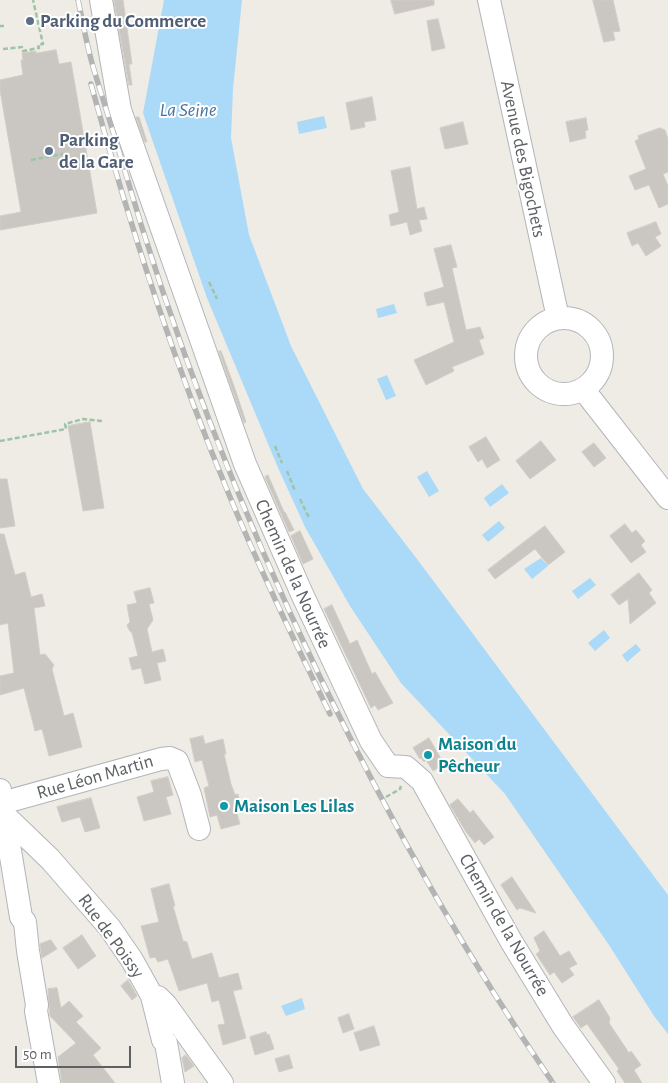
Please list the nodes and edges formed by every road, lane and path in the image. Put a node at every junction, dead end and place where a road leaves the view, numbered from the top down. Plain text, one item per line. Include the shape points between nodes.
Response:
1 (34, 0) edge
2 (100, 0) edge
3 (489, 0) edge
4 (0, 26) edge
5 (4, 26) dead end
6 (3, 50) dead end
7 (68, 153) dead end
8 (32, 160) dead end
9 (209, 282) dead end
10 (212, 289) junction
11 (205, 291) dead end
12 (217, 300) dead end
13 (558, 318) junction
14 (583, 389) junction
15 (102, 421) dead end
16 (0, 442) edge
17 (275, 446) dead end
18 (282, 463) dead end
19 (287, 471) dead end
20 (295, 491) dead end
21 (668, 498) edge
22 (300, 500) dead end
23 (309, 518) dead end
24 (400, 789) dead end
25 (386, 797) dead end
26 (1, 805) edge
27 (199, 828) dead end
28 (152, 996) junction
29 (50, 1083) edge
30 (174, 1083) edge
31 (222, 1083) edge
32 (604, 1083) edge

1 - 6 path via 43,44 23,51 22,47
2 - 32 street, Chemin de la Nourrée via 120,110 215,382 254,488 332,658 371,741 388,766 406,767 422,781 511,941 563,1026
3 - 13 street, Avenue des Bigochets
4 - 5 path
7 - 8 path
9 - 10 path
10 - 11 path
10 - 12 path
13 - 14 street via 572,318 584,323 600,343 603,356 600,369 594,381
13 - 14 street via 537,329 530,339 526,363 530,374 548,391 572,394
14 - 21 street
15 - 16 path via 83,418 65,424 66,429
17 - 18 path
19 - 20 path
22 - 23 path
24 - 25 path
26 - 27 street, Rue Léon Martin via 170,758 177,761
26 - 28 street, Rue de Poissy via 110,928
26 - 29 street via 21,917 25,922 37,1020
28 - 30 street, Rue de Poissy
28 - 31 street via 166,1005

